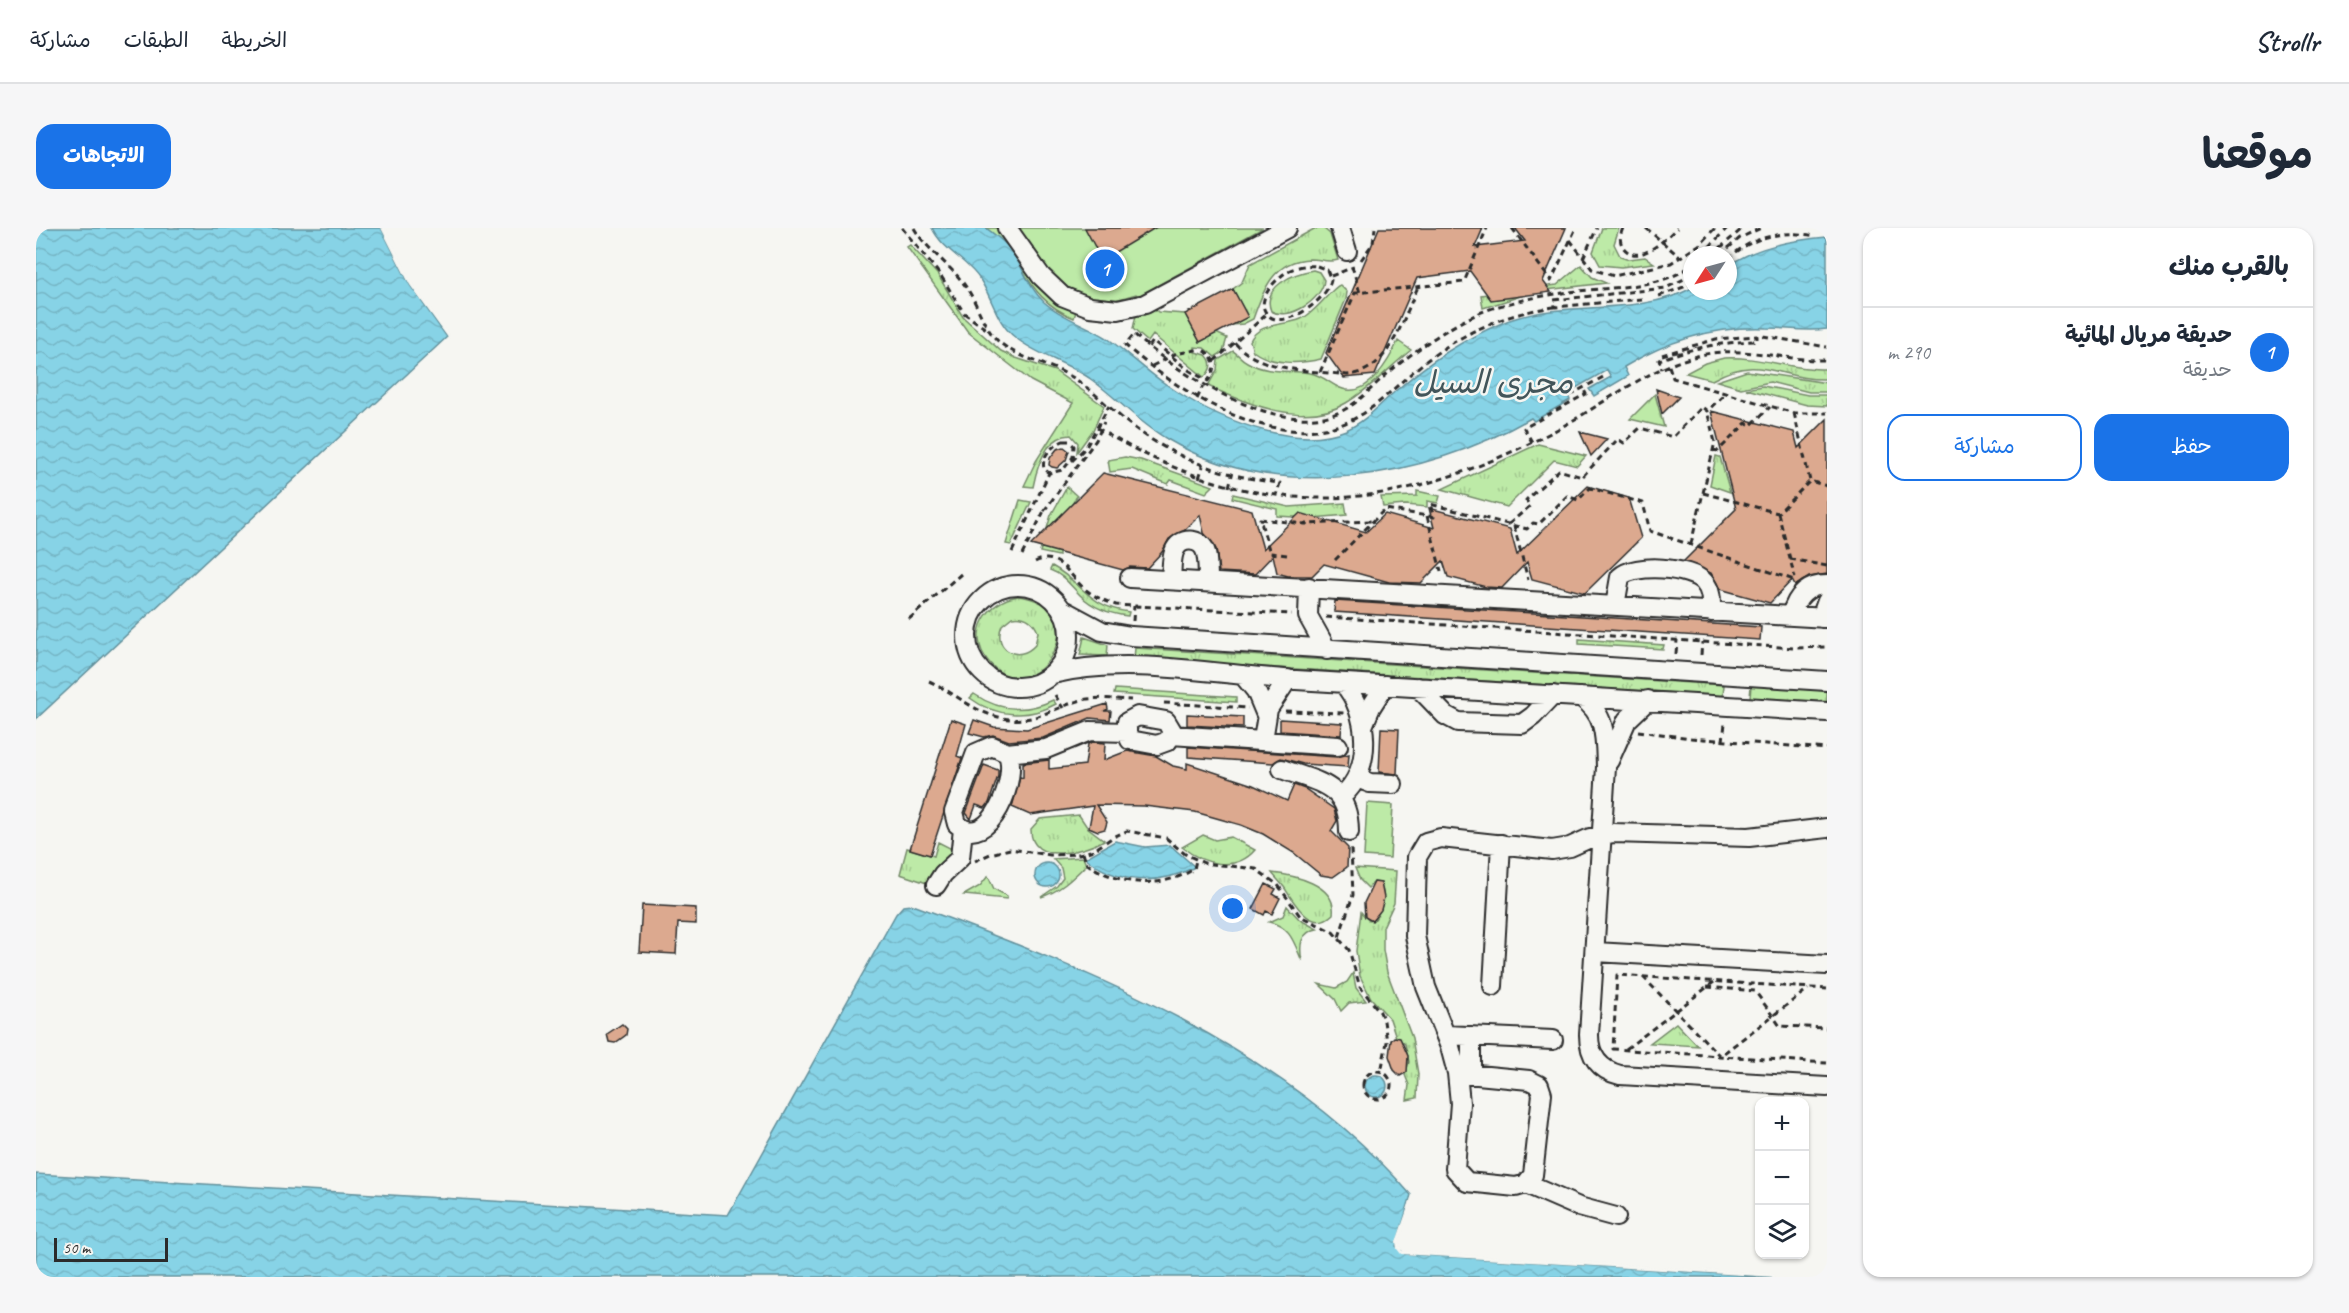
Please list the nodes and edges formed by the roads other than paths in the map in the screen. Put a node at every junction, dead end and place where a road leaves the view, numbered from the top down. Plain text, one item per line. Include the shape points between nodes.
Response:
1 (1007, 228) edge
2 (1287, 228) edge
3 (1340, 228) edge
4 (1347, 251) road end
5 (1130, 578) dead end
6 (1171, 580) junction
7 (1208, 582) junction
8 (1827, 585) edge
9 (1309, 588) junction
10 (1615, 606) junction
11 (1061, 609) junction
12 (1711, 612) junction
13 (1825, 612) edge
14 (1308, 616) junction
15 (1791, 616) junction
16 (1282, 647) junction
17 (1327, 650) junction
18 (1052, 674) junction
19 (1243, 675) junction
20 (1288, 679) junction
21 (1827, 681) edge
22 (1343, 683) junction
23 (1385, 685) junction
24 (1418, 687) junction
25 (1553, 695) junction
26 (1581, 697) junction
27 (1648, 700) junction
28 (1266, 711) junction
29 (1827, 712) edge
30 (1362, 720) junction
31 (1126, 732) junction
32 (1171, 735) junction
33 (1263, 741) junction
34 (1338, 746) dead end
35 (1007, 753) junction
36 (1606, 767) junction
37 (1282, 769) dead end
38 (1357, 778) junction
39 (1393, 784) dead end
40 (1341, 797) junction
41 (1827, 828) edge
42 (963, 829) junction
43 (1349, 832) road end
44 (1602, 835) junction
45 (1501, 844) junction
46 (936, 885) dead end
47 (1595, 952) junction
48 (1827, 964) edge
49 (1493, 986) dead end
50 (1446, 1035) junction
51 (1471, 1036) junction
52 (1552, 1040) dead end
53 (1464, 1073) junction
54 (1827, 1087) edge
55 (1526, 1184) junction
56 (1616, 1217) dead end

1 - 2 street via 1041,276 1062,296 1090,307 1118,310 1152,300
3 - 4 street
5 - 6 street
6 - 7 street
6 - 7 street via 1174,551 1180,543 1191,540 1206,553
7 - 9 street
8 - 15 street via 1805,591
9 - 10 street
9 - 14 street
10 - 12 street
10 - 12 street via 1620,577 1641,568 1684,571 1696,576 1709,590
11 - 16 street via 1087,625 1116,634
11 - 18 street via 1069,632 1068,643
11 - 18 street via 1039,590 1009,586 991,593 977,606 967,632 969,650 978,667 994,681 1014,687 1034,684
12 - 15 street
13 - 15 street
14 - 16 street
14 - 17 street
16 - 17 street
17 - 21 street
18 - 19 street via 1112,665
19 - 20 street
19 - 28 street
20 - 22 street
20 - 28 street
22 - 23 street
22 - 30 street via 1354,697
23 - 24 street
23 - 30 street
24 - 25 street
24 - 25 street via 1444,715 1458,722 1522,724
25 - 26 street
26 - 27 street
26 - 36 street via 1593,706 1604,726
27 - 29 street
27 - 36 street via 1633,712
28 - 33 street
30 - 38 street
31 - 32 street via 1133,741 1157,745 1165,744
31 - 32 street via 1129,720 1141,716 1166,721
31 - 35 street via 1090,731 1046,749
32 - 33 street
33 - 34 street
35 - 42 street via 1012,767 999,809 978,830
35 - 42 street via 992,746 976,753 954,812
36 - 44 street
37 - 40 street via 1329,786
38 - 39 street
38 - 40 street
40 - 43 street via 1349,815
41 - 44 street via 1749,837
42 - 46 street via 960,858
44 - 45 street via 1561,850
44 - 47 street
45 - 49 street
45 - 50 street via 1436,838 1418,851 1414,918 1418,953 1425,987
47 - 48 street
47 - 54 street via 1589,1044 1596,1062 1603,1068 1620,1075
50 - 51 street
50 - 53 street
51 - 52 street
51 - 53 street
53 - 55 street via 1455,1164 1458,1175 1467,1182 1516,1187
53 - 55 street via 1529,1080 1542,1090 1533,1175
55 - 56 street via 1579,1207

